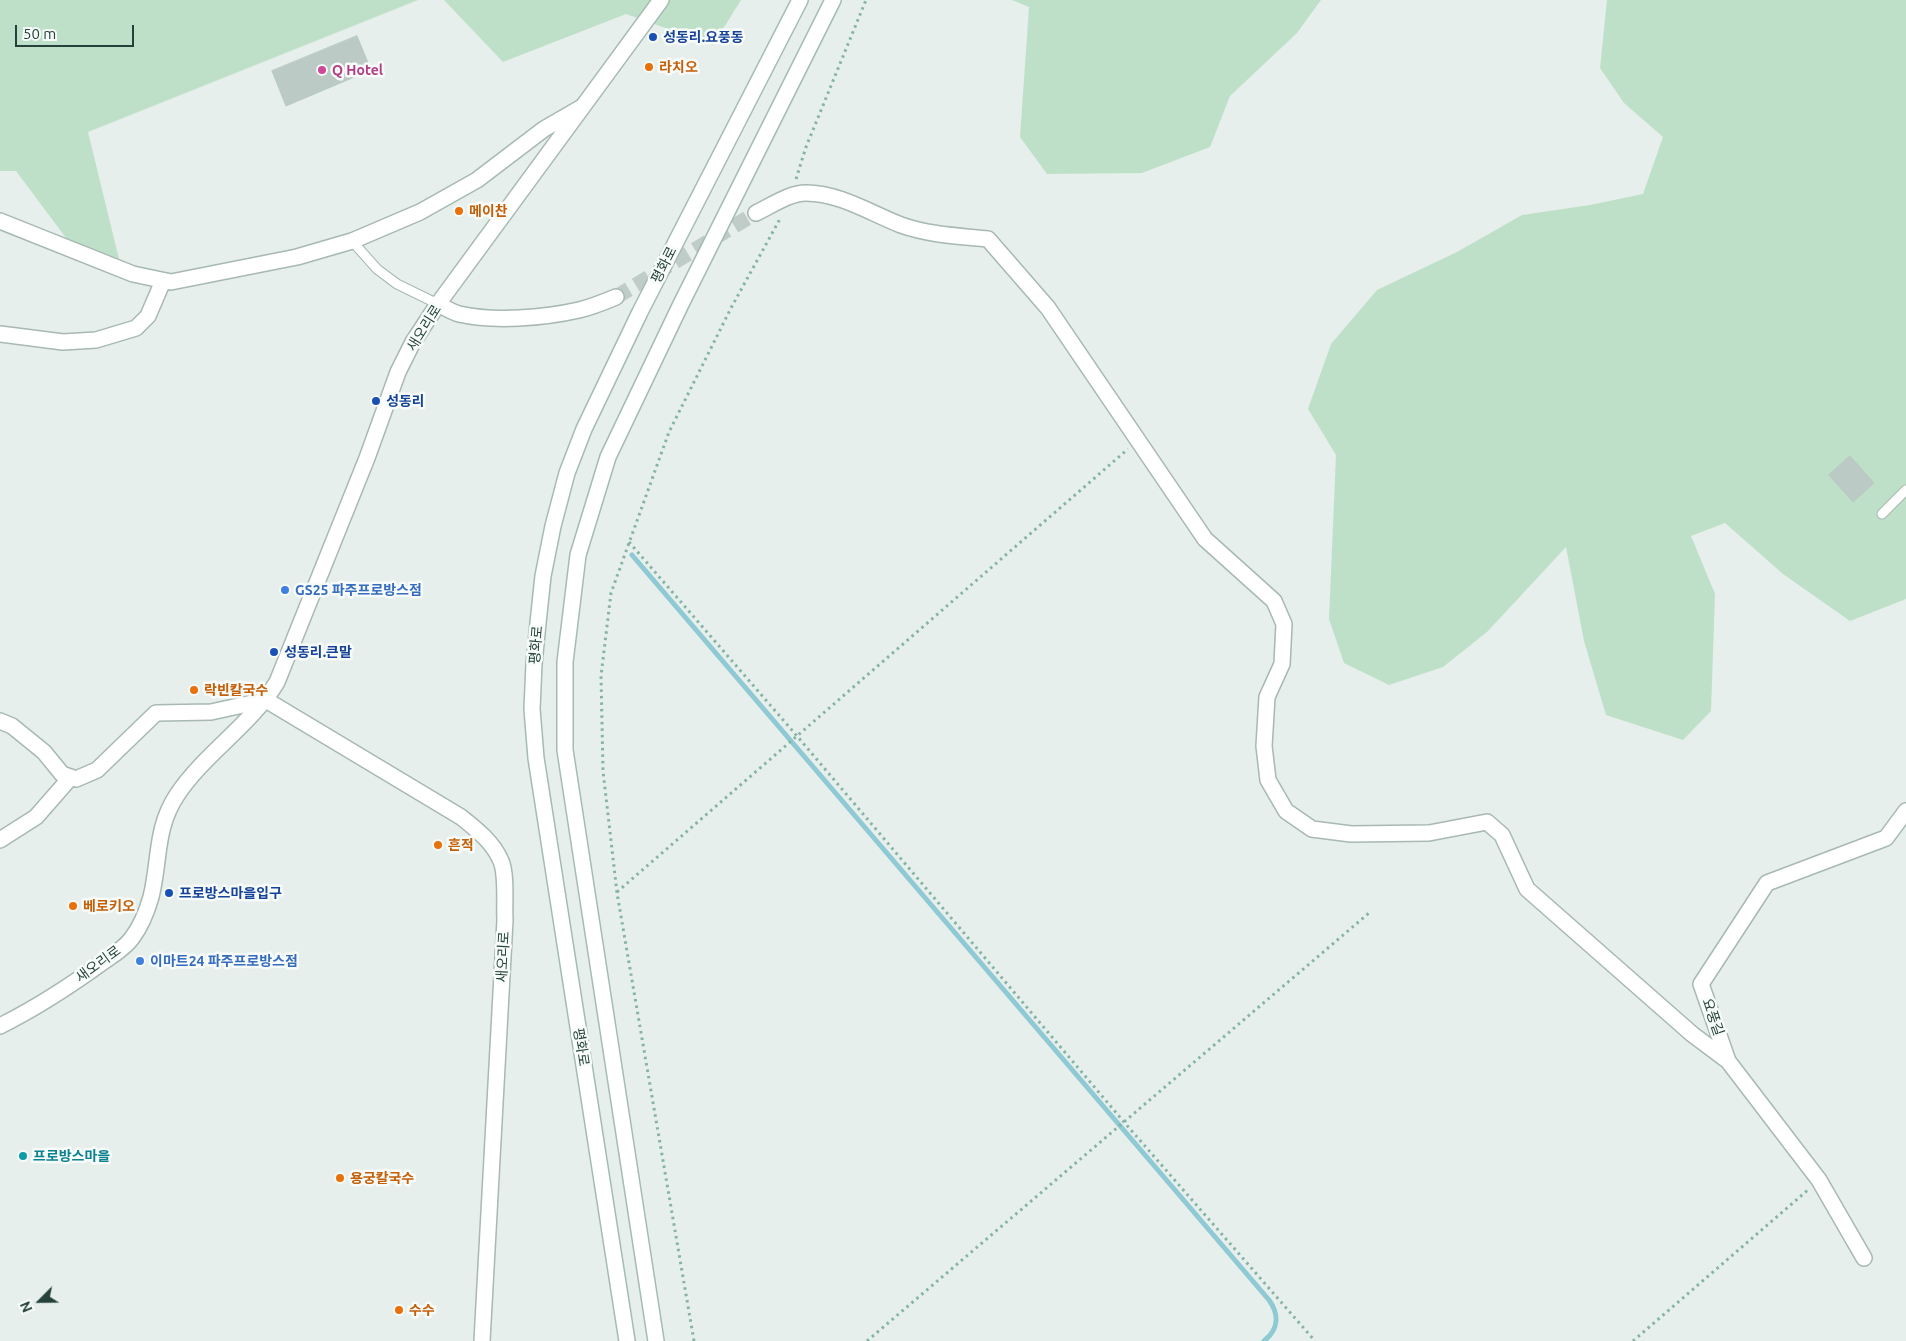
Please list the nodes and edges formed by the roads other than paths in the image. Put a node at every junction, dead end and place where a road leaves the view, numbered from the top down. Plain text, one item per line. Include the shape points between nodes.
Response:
1 (661, 0) edge
2 (800, 0) edge
3 (833, 0) edge
4 (582, 107) junction
5 (756, 213) tunnel mouth
6 (0, 221) edge
7 (352, 241) junction
8 (163, 280) junction
9 (616, 298) tunnel mouth
10 (438, 304) junction
11 (0, 334) edge
12 (1906, 490) edge
13 (1882, 514) dead end
14 (266, 700) junction
15 (0, 721) edge
16 (71, 777) junction
17 (1906, 811) edge
18 (0, 840) edge
19 (0, 1026) edge
20 (1728, 1061) junction
21 (1864, 1258) dead end
22 (482, 1341) edge
23 (627, 1341) edge
24 (656, 1341) edge

1 - 4 street, 새오리로
2 - 23 street, 평화로 via 640,312 584,429 567,474 543,576 532,709 536,758
3 - 24 street via 608,457 578,556 565,662 565,750
4 - 7 street via 544,129 476,180 420,212
4 - 10 street, 새오리로
5 - 20 street via 791,196 805,193 835,198 902,226 939,235 988,239 1048,308 1205,539 1274,601 1284,624 1282,664 1267,697 1264,746 1268,780 1286,811 1312,829 1352,834 1430,833 1487,822 1502,835 1527,889 1692,1034
6 - 8 street via 133,274
7 - 8 street via 297,256 171,282
7 - 10 lane via 377,269 397,284
8 - 11 street via 148,316 136,328 96,340 64,342
9 - 10 street via 580,310 500,318 457,313
10 - 14 street, 새오리로 via 398,372 367,458
12 - 13 lane
14 - 16 street via 211,712 156,713 98,770 76,779
14 - 19 street, 새오리로 via 196,770 176,795 161,829 151,896 144,918 131,939 64,989
14 - 22 street, 새오리로 via 461,817 479,831 501,862 505,920
15 - 16 street via 12,726 44,752 62,774
16 - 18 street via 36,817
17 - 20 street, 요풍길 via 1886,838 1767,883 1701,984
20 - 21 street, 요풍길 via 1819,1180

